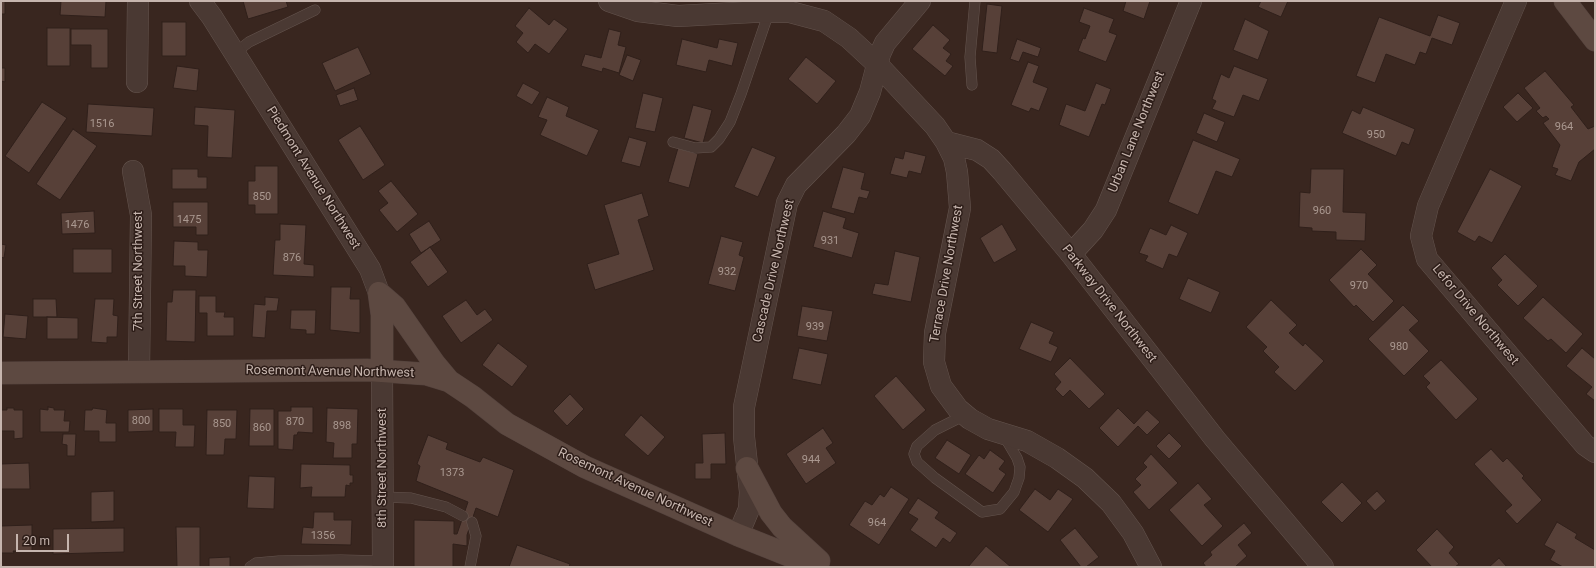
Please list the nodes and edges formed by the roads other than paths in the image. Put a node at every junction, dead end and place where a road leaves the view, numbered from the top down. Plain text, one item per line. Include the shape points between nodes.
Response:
1 (138, 1) edge
2 (200, 1) edge
3 (609, 1) edge
4 (920, 1) edge
5 (975, 1) edge
6 (1191, 1) edge
7 (1516, 1) edge
8 (1565, 1) edge
9 (315, 10) dead end
10 (769, 12) junction
11 (1595, 40) edge
12 (234, 53) junction
13 (877, 64) junction
14 (137, 82) dead end
15 (972, 84) dead end
16 (673, 142) dead end
17 (946, 142) junction
18 (133, 171) dead end
19 (1070, 254) junction
20 (378, 292) junction
21 (382, 370) junction
22 (139, 371) junction
23 (1, 373) edge
24 (449, 381) junction
25 (965, 415) junction
26 (1002, 434) junction
27 (1595, 452) edge
28 (747, 468) junction
29 (383, 497) junction
30 (463, 516) dead end
31 (472, 522) dead end
32 (738, 535) junction
33 (383, 564) edge
34 (250, 567) edge
35 (470, 567) edge
36 (818, 567) edge
37 (826, 567) edge
38 (1151, 567) edge
39 (1323, 567) edge

1 - 14 street
2 - 12 street, Piedmont Avenue Northwest
3 - 10 street via 638,11 678,16
4 - 13 street, Cascade Drive Northwest via 885,43
5 - 15 lane via 970,57
6 - 19 street, Urban Lane Northwest via 1106,210 1093,230
7 - 27 street, Lefor Drive Northwest via 1428,206 1421,236 1427,259 1585,445
8 - 11 street
9 - 12 lane via 249,42
10 - 13 street via 790,12 824,21 849,38
10 - 16 lane via 736,108 719,140 711,147 695,148
12 - 20 street, Piedmont Avenue Northwest via 370,269
13 - 17 street via 935,126
13 - 28 street, Cascade Drive Northwest via 870,92 860,116 796,185 787,203 744,407
17 - 19 street, Parkway Drive Northwest via 977,150 991,159
17 - 25 street, Terrace Drive Northwest via 958,172 960,208 935,333 934,362 941,386
18 - 22 street, 7th Street Northwest via 141,215
19 - 39 street, Parkway Drive Northwest via 1215,439
20 - 21 street, Piedmont Avenue Northwest via 382,315
20 - 24 street via 395,308
21 - 22 street, Rosemont Avenue Northwest
21 - 24 street, Rosemont Avenue Northwest via 426,374
21 - 29 street, 8th Street Northwest
22 - 23 street, Rosemont Avenue Northwest
24 - 32 street, Rosemont Avenue Northwest via 536,442 585,467
25 - 26 street, Terrace Drive Northwest
25 - 26 lane via 935,430 917,446 914,454 917,462 935,478 982,512 1000,508 1014,492 1019,478 1020,467 1017,458
26 - 38 street, Terrace Drive Northwest via 1027,441 1085,478 1111,503 1133,533
28 - 32 street, Cascade Drive Northwest via 749,509
28 - 37 street via 771,513 782,527
29 - 30 lane via 411,498 446,507
29 - 33 street, 8th Street Northwest
31 - 35 lane via 476,536
32 - 36 street
33 - 34 lane via 341,560 279,561 256,563

